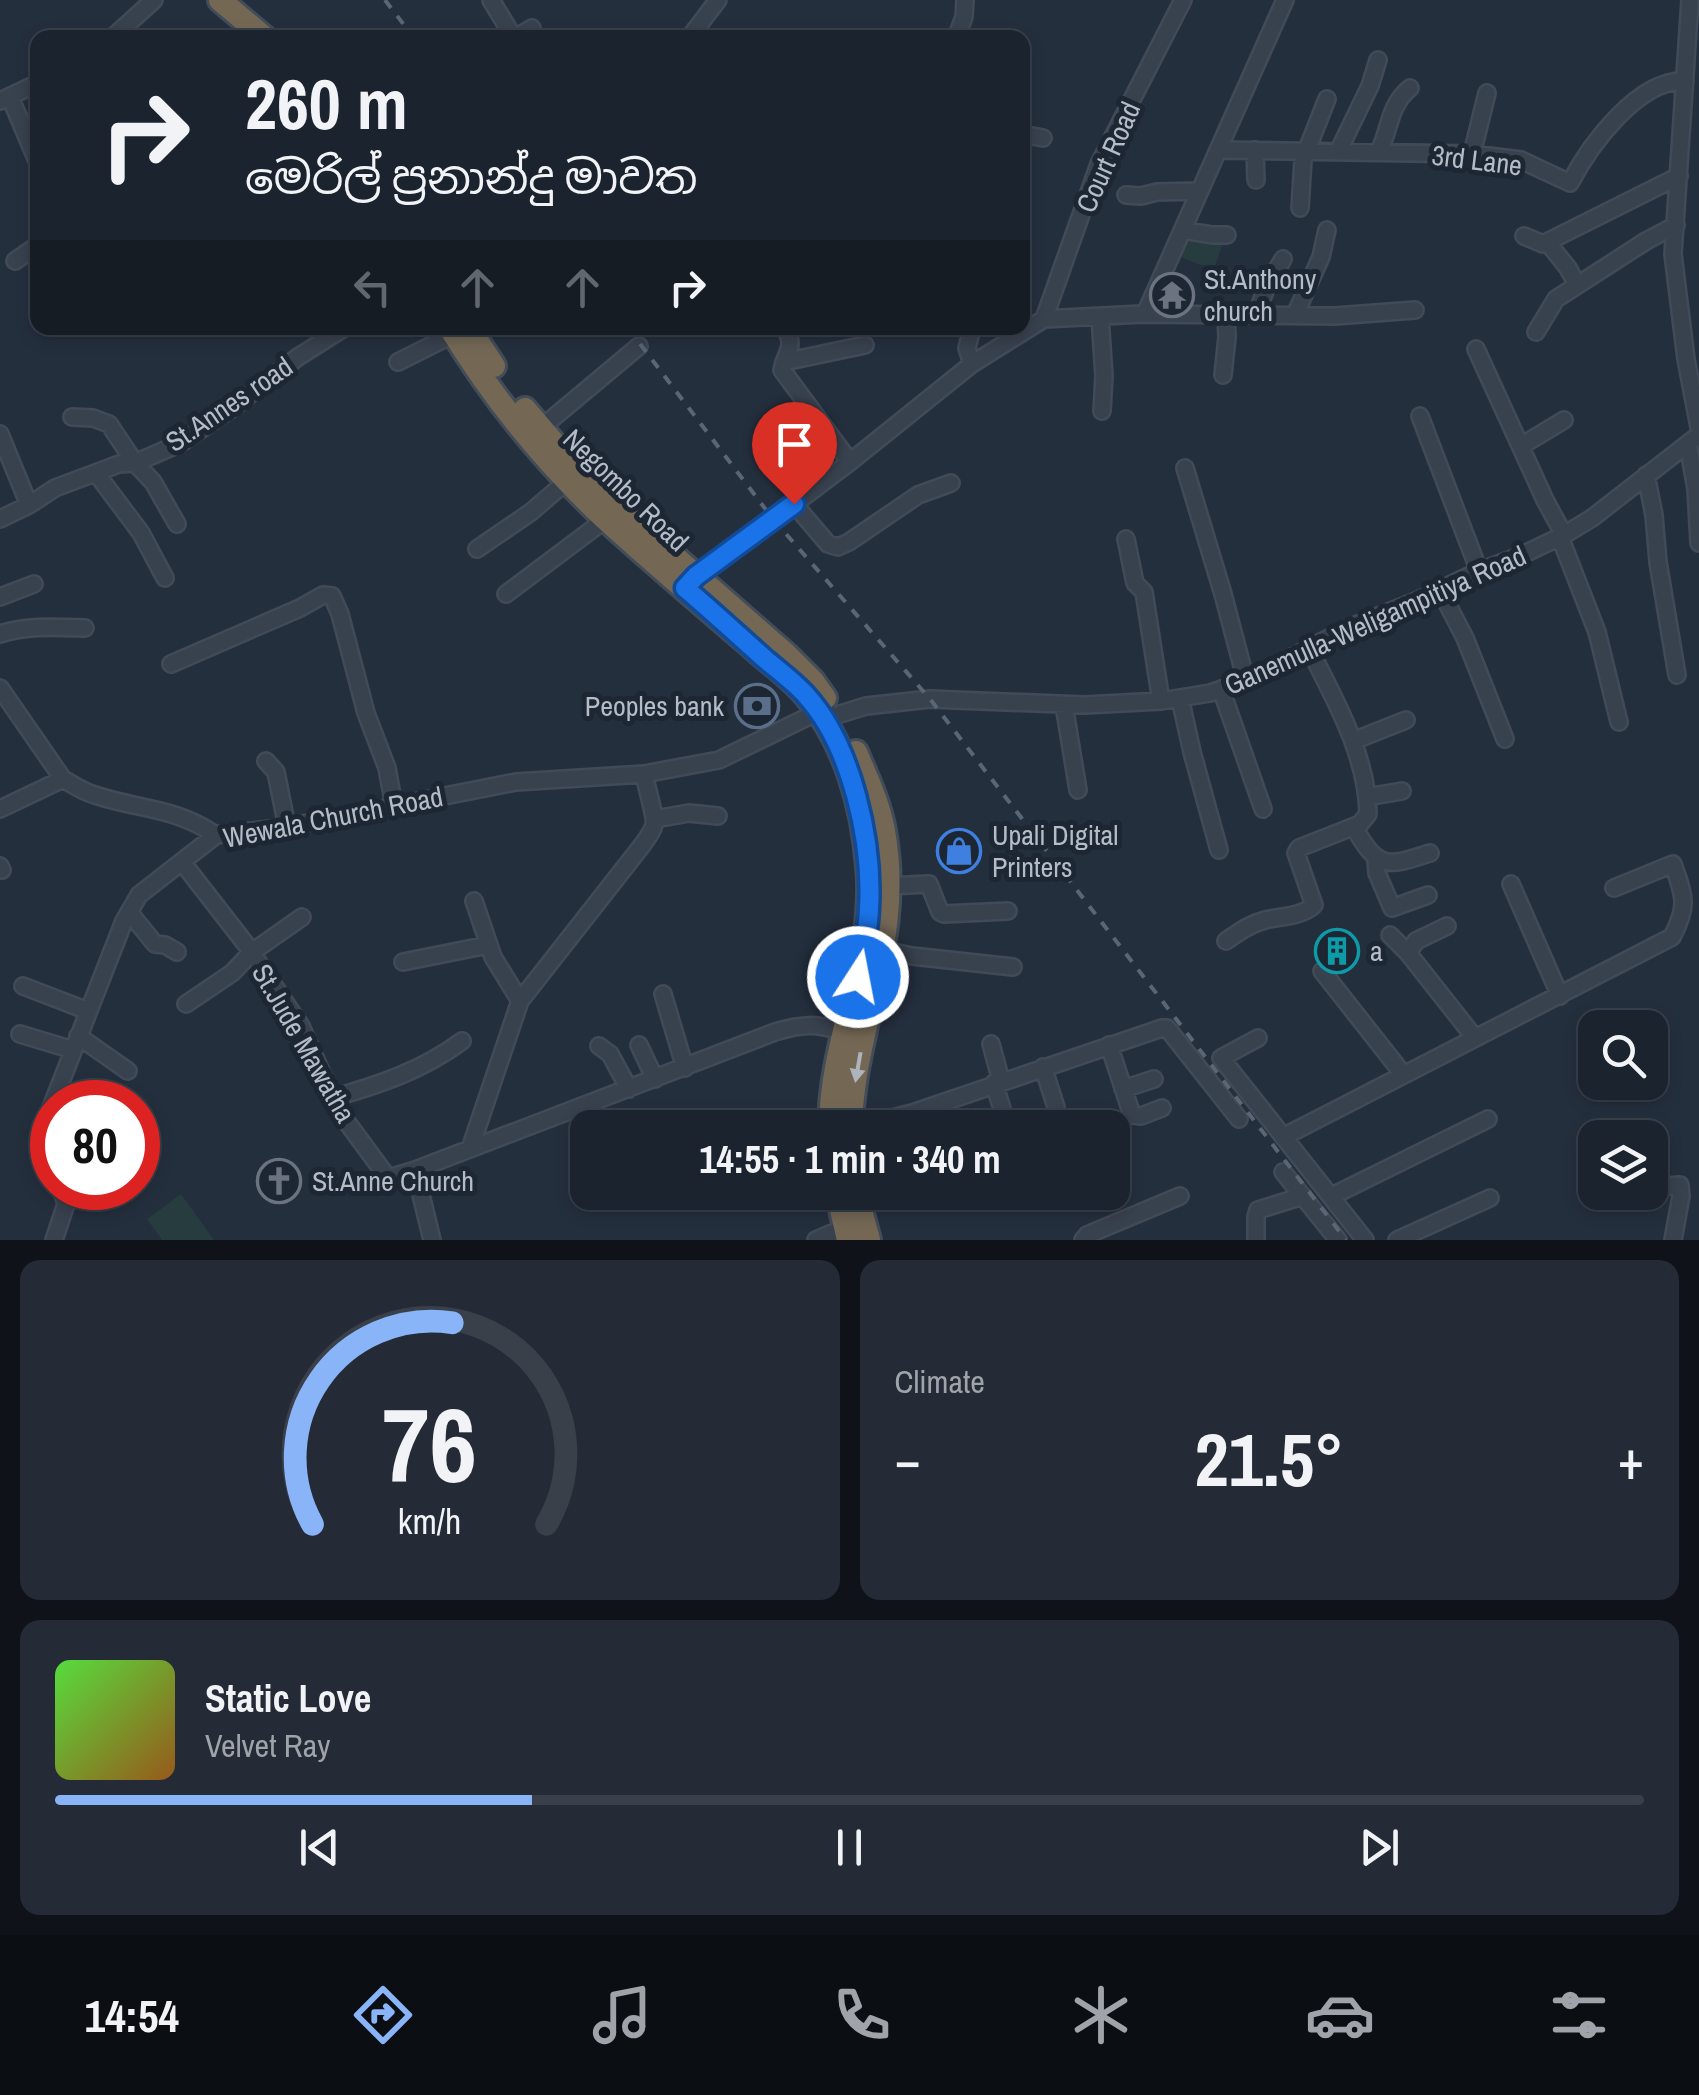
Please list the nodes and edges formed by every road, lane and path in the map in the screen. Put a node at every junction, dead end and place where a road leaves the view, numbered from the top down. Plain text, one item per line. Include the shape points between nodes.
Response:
1 (154, 0) edge
2 (220, 0) edge
3 (241, 0) edge
4 (491, 0) edge
5 (718, 0) edge
6 (966, 0) edge
7 (1183, 0) edge
8 (1285, 0) edge
9 (1690, 0) edge
10 (532, 28) dead end
11 (121, 30) edge
12 (256, 30) edge
13 (275, 30) edge
14 (509, 30) edge
15 (528, 30) edge
16 (695, 30) edge
17 (959, 30) edge
18 (1378, 60) dead end
19 (1685, 81) junction
20 (30, 87) edge
21 (1410, 88) dead end
22 (1487, 93) dead end
23 (5, 99) edge
24 (1327, 99) dead end
25 (1030, 136) edge
26 (1042, 138) dead end
27 (30, 147) edge
28 (1218, 150) junction
29 (1255, 150) junction
30 (1308, 151) junction
31 (1338, 152) junction
32 (1378, 152) junction
33 (1472, 154) junction
34 (1679, 176) junction
35 (1256, 180) dead end
36 (1200, 191) junction
37 (1126, 196) dead end
38 (1300, 208) dead end
39 (1676, 226) junction
40 (1183, 230) junction
41 (1327, 230) dead end
42 (1227, 235) dead end
43 (1524, 236) dead end
44 (1547, 242) junction
45 (30, 251) edge
46 (1283, 258) dead end
47 (15, 262) dead end
48 (1577, 285) junction
49 (1415, 310) dead end
50 (1145, 314) junction
51 (1226, 314) junction
52 (1258, 315) junction
53 (1295, 316) junction
54 (1100, 317) junction
55 (1044, 319) junction
56 (1030, 328) edge
57 (1536, 332) dead end
58 (332, 335) edge
59 (449, 335) edge
60 (461, 335) edge
61 (462, 335) edge
62 (789, 335) edge
63 (970, 335) edge
64 (1018, 335) edge
65 (639, 346) dead end
66 (864, 346) dead end
67 (1476, 349) dead end
68 (398, 362) dead end
69 (784, 362) junction
70 (972, 364) junction
71 (1223, 375) dead end
72 (1102, 412) dead end
73 (1420, 416) dead end
74 (72, 417) dead end
75 (1564, 420) dead end
76 (1699, 427) edge
77 (541, 428) junction
78 (0, 434) edge
79 (1693, 439) edge
80 (1521, 446) junction
81 (850, 462) junction
82 (134, 463) junction
83 (1185, 468) dead end
84 (96, 472) junction
85 (1646, 476) junction
86 (566, 480) junction
87 (950, 483) dead end
88 (794, 504) junction
89 (29, 505) junction
90 (0, 519) edge
91 (606, 519) junction
92 (177, 524) dead end
93 (1562, 536) junction
94 (1126, 540) dead end
95 (1699, 543) edge
96 (477, 549) dead end
97 (1479, 572) junction
98 (165, 578) dead end
99 (691, 582) junction
100 (34, 584) dead end
101 (1440, 590) junction
102 (506, 594) dead end
103 (0, 598) edge
104 (85, 628) dead end
105 (0, 634) edge
106 (1309, 648) junction
107 (171, 664) dead end
108 (1677, 675) dead end
109 (1246, 681) junction
110 (0, 688) edge
111 (1221, 690) junction
112 (1180, 698) junction
113 (1161, 702) junction
114 (1064, 704) junction
115 (827, 713) junction
116 (1406, 720) dead end
117 (1619, 722) dead end
118 (1505, 739) dead end
119 (1353, 741) junction
120 (266, 761) dead end
121 (644, 774) junction
122 (63, 779) junction
123 (1078, 790) dead end
124 (1402, 791) dead end
125 (1367, 797) junction
126 (394, 806) junction
127 (0, 809) edge
128 (1263, 809) dead end
129 (718, 816) dead end
130 (655, 820) junction
131 (287, 827) junction
132 (1354, 827) junction
133 (216, 835) junction
134 (1219, 850) dead end
135 (1430, 853) dead end
136 (1376, 860) junction
137 (182, 862) junction
138 (1511, 884) dead end
139 (890, 886) junction
140 (1614, 888) dead end
141 (1428, 896) dead end
142 (474, 901) dead end
143 (1008, 911) dead end
144 (129, 912) junction
145 (302, 917) dead end
146 (1447, 926) dead end
147 (1390, 935) dead end
148 (1226, 941) dead end
149 (488, 945) junction
150 (884, 950) junction
151 (177, 952) dead end
152 (252, 952) junction
153 (1408, 953) junction
154 (403, 962) dead end
155 (1013, 967) dead end
156 (1322, 971) dead end
157 (23, 986) dead end
158 (663, 994) dead end
159 (1560, 996) junction
160 (520, 1001) junction
161 (186, 1004) dead end
162 (88, 1012) junction
163 (843, 1032) junction
164 (20, 1034) dead end
165 (1258, 1038) dead end
166 (1475, 1038) junction
167 (462, 1041) dead end
168 (76, 1043) junction
169 (991, 1044) dead end
170 (1109, 1044) junction
171 (639, 1045) dead end
172 (599, 1046) dead end
173 (1042, 1067) junction
174 (685, 1068) junction
175 (128, 1070) dead end
176 (1403, 1074) junction
177 (1154, 1079) dead end
178 (62, 1080) edge
179 (655, 1080) junction
180 (997, 1082) junction
181 (1122, 1089) junction
182 (629, 1090) junction
183 (332, 1098) junction
184 (1056, 1108) dead end
185 (1162, 1108) dead end
186 (832, 1110) edge
187 (853, 1110) edge
188 (920, 1110) edge
189 (1004, 1110) edge
190 (1240, 1118) dead end
191 (1488, 1119) dead end
192 (1283, 1137) junction
193 (470, 1149) junction
194 (415, 1170) junction
195 (1283, 1172) dead end
196 (1668, 1186) edge
197 (1180, 1196) dead end
198 (1303, 1196) junction
199 (1332, 1196) junction
200 (1490, 1198) dead end
201 (64, 1210) edge
202 (861, 1210) edge
203 (846, 1234) edge
204 (54, 1240) edge
205 (432, 1240) edge
206 (816, 1240) edge
207 (869, 1240) edge
208 (1083, 1240) edge
209 (1256, 1240) edge
210 (1338, 1240) edge
211 (1366, 1240) edge
212 (1397, 1240) edge
213 (1673, 1240) edge

1 - 11 street
2 - 12 highway
3 - 13 highway
4 - 14 street
5 - 16 street
6 - 17 street
7 - 55 street, Court Road via 1099,164
8 - 28 street
9 - 19 street
10 - 15 street
18 - 31 street
19 - 33 street, 3rd Lane via 1637,98 1570,183 1521,160
19 - 34 street
20 - 23 street
21 - 32 street via 1392,110
22 - 33 street
23 - 27 street
24 - 30 street
25 - 26 street
28 - 29 street, 3rd Lane
28 - 36 street
29 - 30 street, 3rd Lane
29 - 35 street
30 - 31 street, 3rd Lane
30 - 38 street
31 - 32 street, 3rd Lane
32 - 33 street, 3rd Lane
34 - 39 street
34 - 44 street
36 - 37 street
36 - 40 street
39 - 48 street
39 - 76 street via 1673,254
40 - 42 street
40 - 50 street
41 - 53 street
43 - 44 street
44 - 48 street
45 - 47 street
46 - 52 street
48 - 57 street via 1556,299
49 - 53 street
50 - 51 street
50 - 54 street
51 - 52 street
51 - 71 street
52 - 53 street
54 - 55 street
54 - 72 street
55 - 56 street
58 - 82 street, St.Annes road via 181,443
59 - 68 street
60 - 86 highway, Negombo Road via 508,412
61 - 77 highway, Negombo Road
62 - 69 street
63 - 70 street
64 - 70 street
65 - 77 street
66 - 69 street
67 - 80 street
69 - 81 street via 782,370
70 - 81 street
73 - 97 street
74 - 82 street via 110,424
75 - 80 street
77 - 99 highway, Negombo Road
78 - 89 street
79 - 85 street, Ganemulla-Weligampitiya Road
79 - 95 street
80 - 93 street
81 - 88 street
82 - 84 street, St.Annes road
82 - 92 street
83 - 109 street
84 - 89 street, St.Annes road
84 - 98 street
85 - 93 street, Ganemulla-Weligampitiya Road
85 - 108 street
86 - 91 highway, Negombo Road
86 - 96 street
87 - 88 street via 918,495 838,547
88 - 99 street
89 - 90 street, St.Annes road
91 - 99 highway, Negombo Road
91 - 102 street
93 - 97 street, Ganemulla-Weligampitiya Road
93 - 117 street
94 - 113 street via 1135,584 1144,592
97 - 101 street, Ganemulla-Weligampitiya Road
99 - 115 highway, Negombo Road via 787,655 813,681
100 - 103 street
101 - 106 street, Ganemulla-Weligampitiya Road
101 - 118 street
104 - 105 street
106 - 109 street, Ganemulla-Weligampitiya Road
106 - 119 street
107 - 126 street via 332,596
109 - 111 street, Ganemulla-Weligampitiya Road
110 - 122 street
111 - 112 street, Ganemulla-Weligampitiya Road
111 - 128 street
112 - 113 street, Ganemulla-Weligampitiya Road
112 - 134 street
113 - 114 street, Ganemulla-Weligampitiya Road
114 - 115 street, Ganemulla-Weligampitiya Road via 930,698
114 - 123 street
115 - 121 street, Wewala Church Road via 719,760
115 - 139 highway, Negombo Road via 853,745 875,798
115 - 163 highway, Negombo Road via 850,775 868,866 864,949
116 - 119 street
119 - 125 street
120 - 131 street via 276,772
121 - 126 street, Wewala Church Road via 516,782
121 - 130 street
122 - 127 street
122 - 133 street via 90,794 165,810
124 - 125 street
125 - 132 street via 1368,814
126 - 131 street, Wewala Church Road
129 - 130 street
130 - 160 street
131 - 133 street, Wewala Church Road
132 - 136 street
132 - 148 street via 1296,853 1314,905 1307,912 1264,920
133 - 137 street, Wewala Church Road
135 - 136 street via 1404,862
136 - 141 street via 1392,908
137 - 144 street, Wewala Church Road via 139,895
137 - 152 street, St.Jude Mawatha
138 - 159 street
139 - 143 street via 929,884 944,914
139 - 150 highway, Negombo Road
140 - 159 street via 1673,864 1684,899 1680,922 1672,936
142 - 149 street
144 - 151 street via 155,944
144 - 162 street, Wewala Church Road
145 - 152 street
146 - 153 street via 1416,941
147 - 153 street
149 - 154 street
149 - 160 street
150 - 155 street
150 -> 187 highway, Negombo Road
152 - 161 street
152 - 183 street, St.Jude Mawatha via 300,1026
153 - 166 street
156 - 176 street
157 - 162 street
158 - 174 street
159 - 166 street
160 - 193 street
162 - 168 street, Wewala Church Road
163 - 174 street via 800,1025
163 - 186 highway, Negombo Road
164 - 168 street
165 - 192 street via 1221,1058
166 - 176 street
167 - 183 street via 401,1076
168 - 175 street
168 - 178 street, Wewala Church Road
169 - 180 street
170 - 173 street
170 - 181 street
170 - 190 street via 1167,1028
171 - 179 street
172 - 182 street
173 - 180 street
173 - 184 street
174 - 179 street
176 - 192 street
177 - 181 street
179 - 182 street
180 - 188 street
180 - 189 street
181 - 185 street via 1132,1114
182 - 193 street
183 - 194 street, St.Jude Mawatha via 388,1178
191 - 199 street
192 - 199 street
193 - 194 street
194 - 205 street
195 - 198 street
196 - 213 street via 1680,1186 1681,1196
197 - 208 street
198 - 209 street via 1258,1210
198 - 210 street
199 - 211 street
200 - 212 street
201 - 204 street
202 - 207 highway
203 - 206 street

